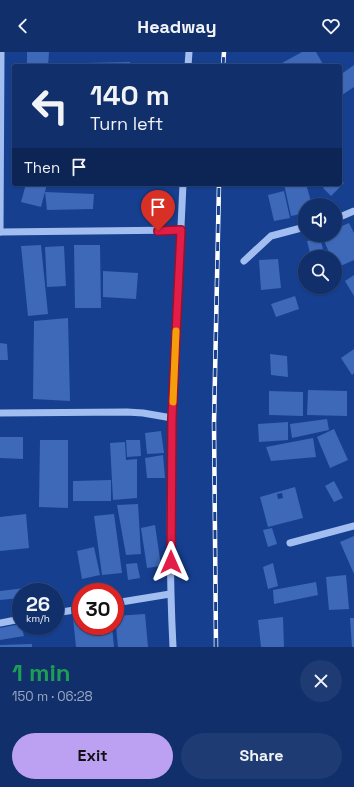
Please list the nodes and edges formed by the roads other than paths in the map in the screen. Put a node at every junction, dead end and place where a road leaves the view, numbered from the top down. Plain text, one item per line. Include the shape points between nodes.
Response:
1 (1, 52) edge
2 (189, 52) edge
3 (188, 64) edge
4 (183, 186) edge
5 (354, 211) edge
6 (342, 216) edge
7 (298, 229) edge
8 (181, 230) junction
9 (0, 232) edge
10 (244, 261) dead end
11 (0, 413) edge
12 (172, 418) junction
13 (354, 526) edge
14 (290, 543) dead end
15 (170, 594) junction
16 (124, 602) edge
17 (12, 621) edge
18 (0, 623) edge
19 (173, 647) edge

1 - 9 street
2 - 3 street
4 - 8 street
5 - 6 street
7 - 10 street via 271,236
8 - 9 street
8 - 12 street
11 - 12 street via 127,412
12 - 15 street
13 - 14 street
15 - 16 street
15 - 19 street
17 - 18 street

